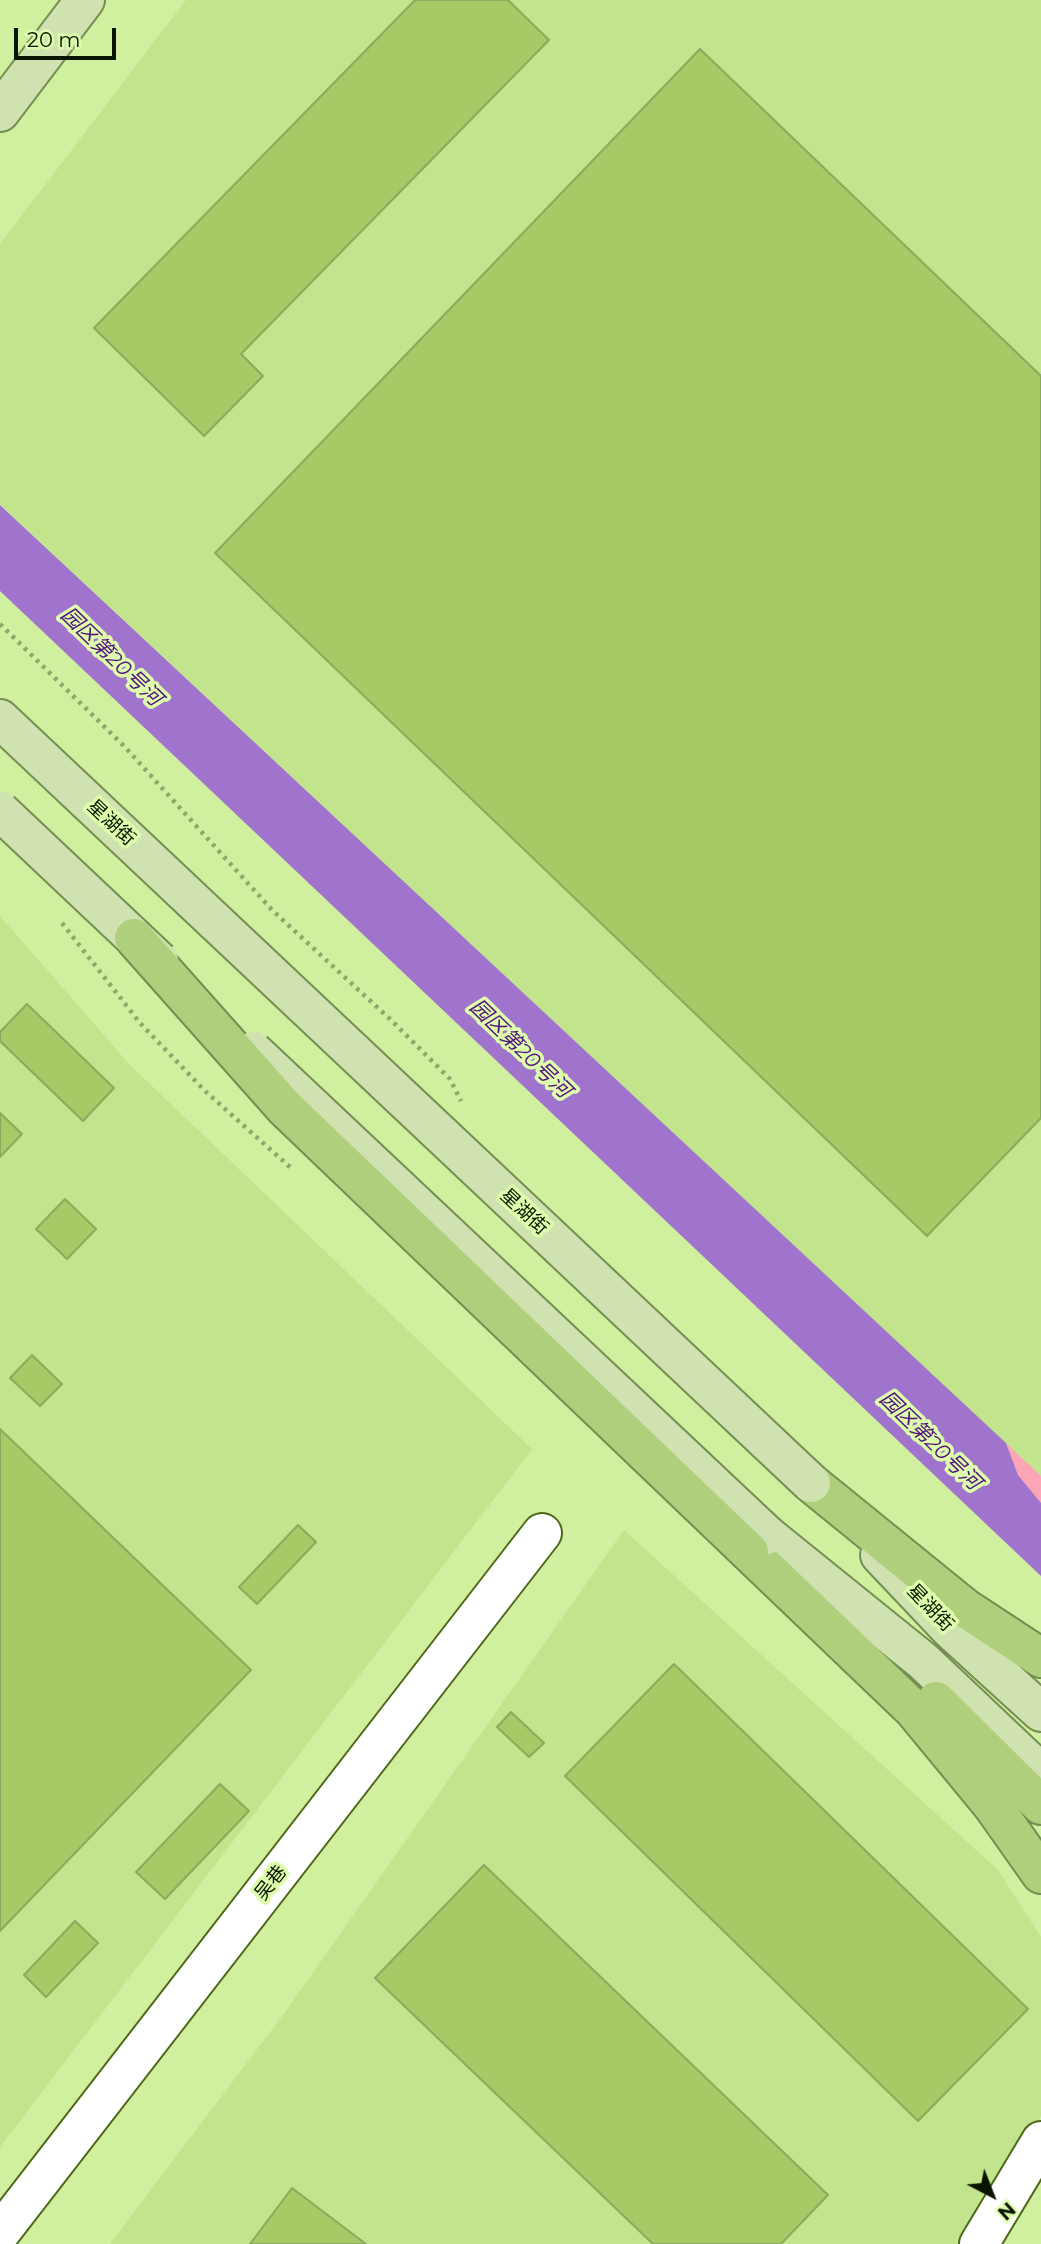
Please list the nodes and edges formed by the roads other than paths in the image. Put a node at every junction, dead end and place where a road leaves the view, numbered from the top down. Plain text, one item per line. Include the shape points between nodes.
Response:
1 (85, 0) edge
2 (0, 112) edge
3 (0, 719) edge
4 (0, 811) edge
5 (134, 938) junction
6 (811, 1483) junction
7 (542, 1534) dead end
8 (767, 1535) junction
9 (1041, 1658) edge
10 (1041, 1712) edge
11 (1041, 1773) edge
12 (1041, 1805) edge
13 (1041, 1874) edge
14 (1041, 2141) edge
15 (0, 2233) edge
16 (979, 2244) edge

1 - 2 main road
3 - 6 main road, 星湖街, bridge
4 - 5 main road, bridge
5 - 8 main road, bridge
5 - 13 highway, bridge via 285,1108 913,1709 993,1806
6 - 9 highway via 965,1608
6 - 10 main road, 星湖街 via 950,1629
7 - 15 street, 吴巷
8 - 11 main road via 923,1661
8 - 12 highway
14 - 16 street

